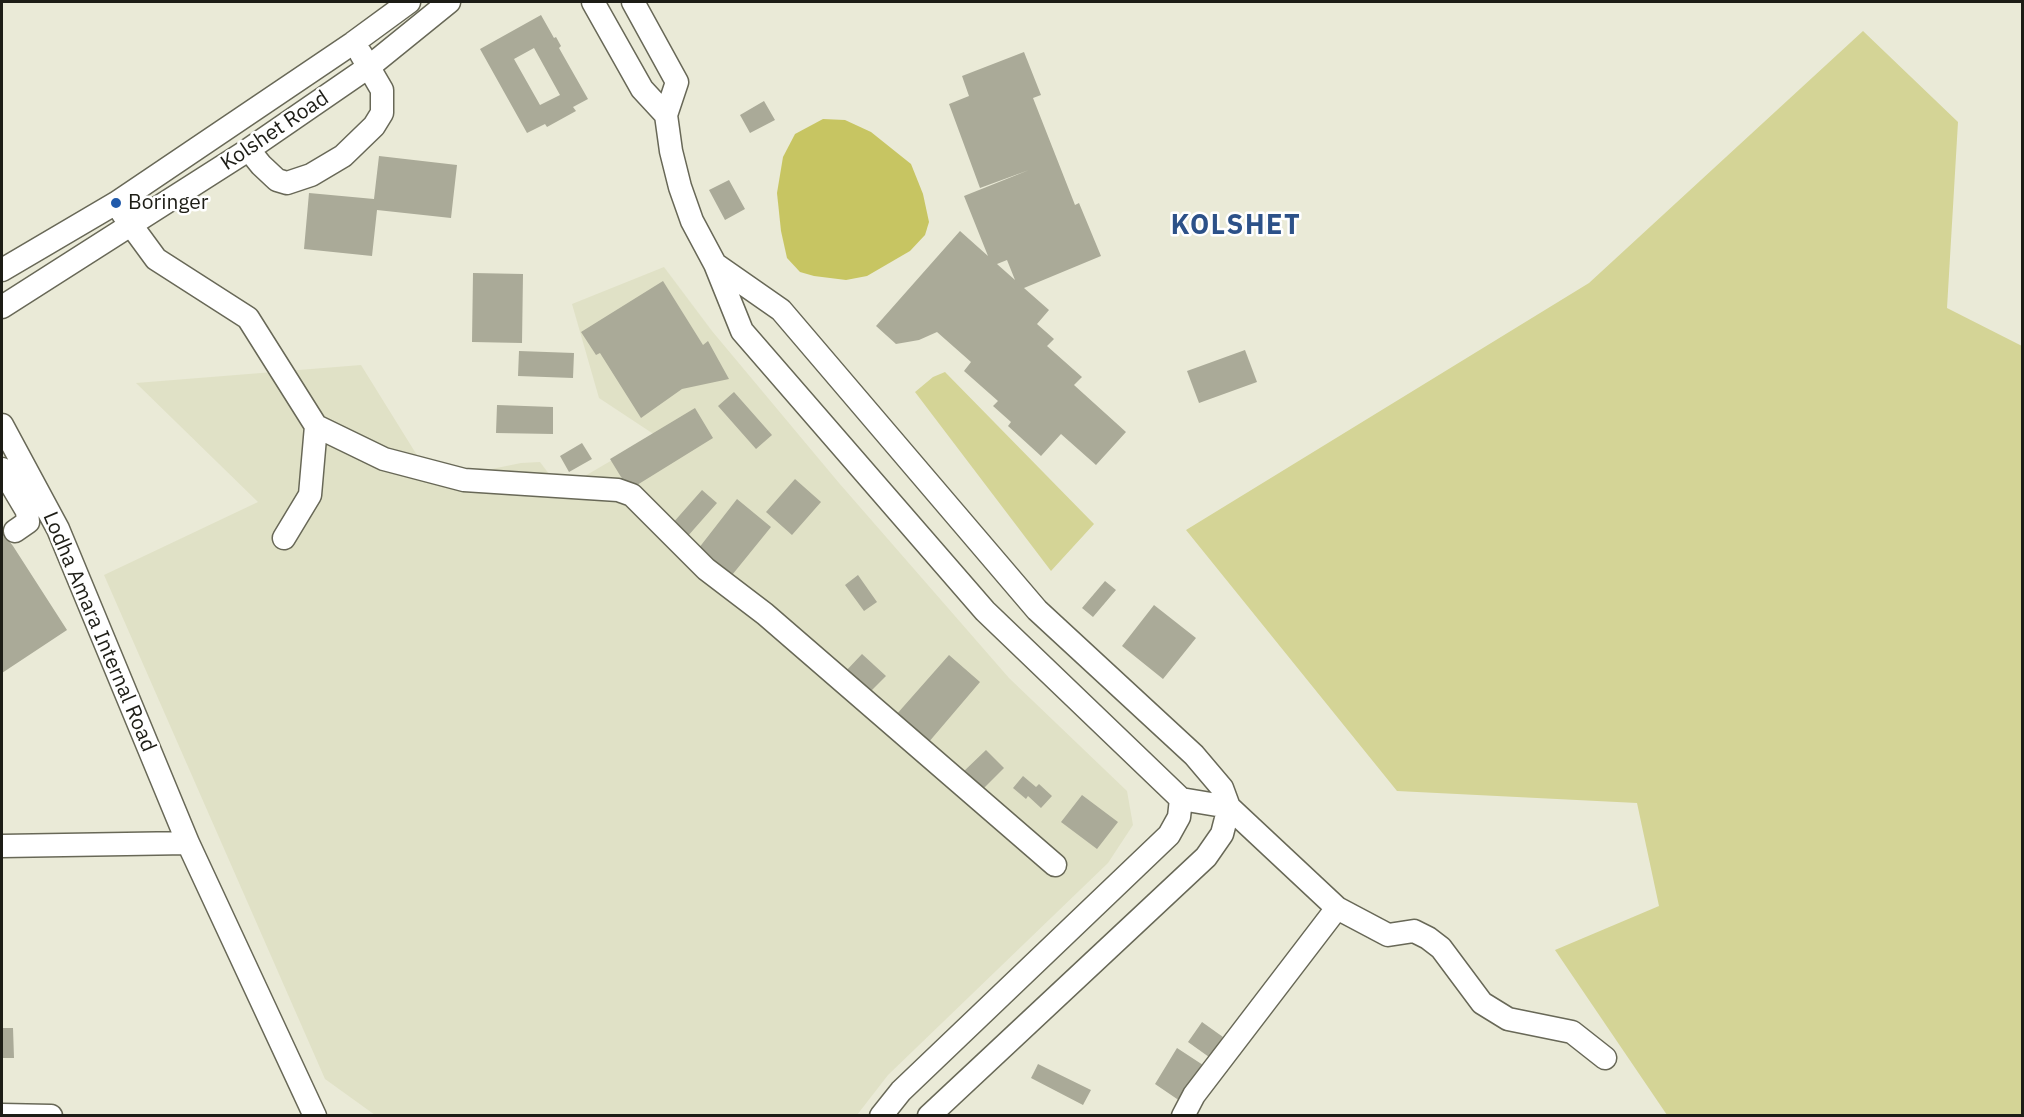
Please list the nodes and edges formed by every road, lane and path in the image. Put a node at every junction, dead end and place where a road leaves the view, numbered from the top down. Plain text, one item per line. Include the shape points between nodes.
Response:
1 (409, 2) edge
2 (449, 2) edge
3 (593, 2) edge
4 (633, 2) edge
5 (353, 43) junction
6 (370, 66) junction
7 (666, 115) junction
8 (249, 150) junction
9 (116, 203) junction
10 (130, 226) junction
11 (715, 264) junction
12 (2, 270) edge
13 (2, 308) edge
14 (2, 425) edge
15 (316, 426) junction
16 (2, 469) edge
17 (2, 492) edge
18 (284, 538) dead end
19 (1053, 624) junction
20 (1026, 650) junction
21 (1181, 799) junction
22 (1228, 807) junction
23 (188, 843) junction
24 (2, 846) edge
25 (1055, 865) dead end
26 (1337, 908) junction
27 (1605, 1058) dead end
28 (928, 1065) junction
29 (959, 1087) junction
30 (2, 1115) edge
31 (51, 1116) edge
32 (315, 1116) edge
33 (881, 1116) edge
34 (929, 1116) edge
35 (1183, 1116) edge

1 - 5 street, Kolshet Road
2 - 6 street, Kolshet Road
3 - 7 street via 642,89
4 - 7 street via 677,82
5 - 6 street
5 - 9 street, Kolshet Road
6 - 8 street, Kolshet Road
6 - 8 street via 382,90 382,113 343,156 311,175 287,183 277,180
7 - 11 street via 680,187 692,221
8 - 10 street, Kolshet Road
9 - 10 street
9 - 12 street, Kolshet Road
10 - 13 street, Kolshet Road
10 - 15 street via 156,259 248,318
11 - 19 street via 781,309
11 - 20 street via 742,331 985,611
14 - 23 street, Lodha Amara Internal Road via 58,529
15 - 18 street via 310,495
15 - 25 street via 384,459 464,480 618,490 632,495 706,569 765,614
16 - 17 street via 27,512 28,522 11,526 13,509
19 - 20 street
19 - 22 street via 1194,755 1222,788
20 - 21 street
21 - 22 street
21 - 28 street via 1179,817 1169,835
22 - 26 street
22 - 29 street via 1222,834 1206,857
23 - 24 street
23 - 32 street, Lodha Amara Internal Road
26 - 27 street via 1388,935 1414,931 1428,938 1441,948 1482,1003 1508,1019 1572,1032
26 - 35 street via 1194,1095
28 - 29 street
28 - 33 street
29 - 34 street
30 - 31 street

